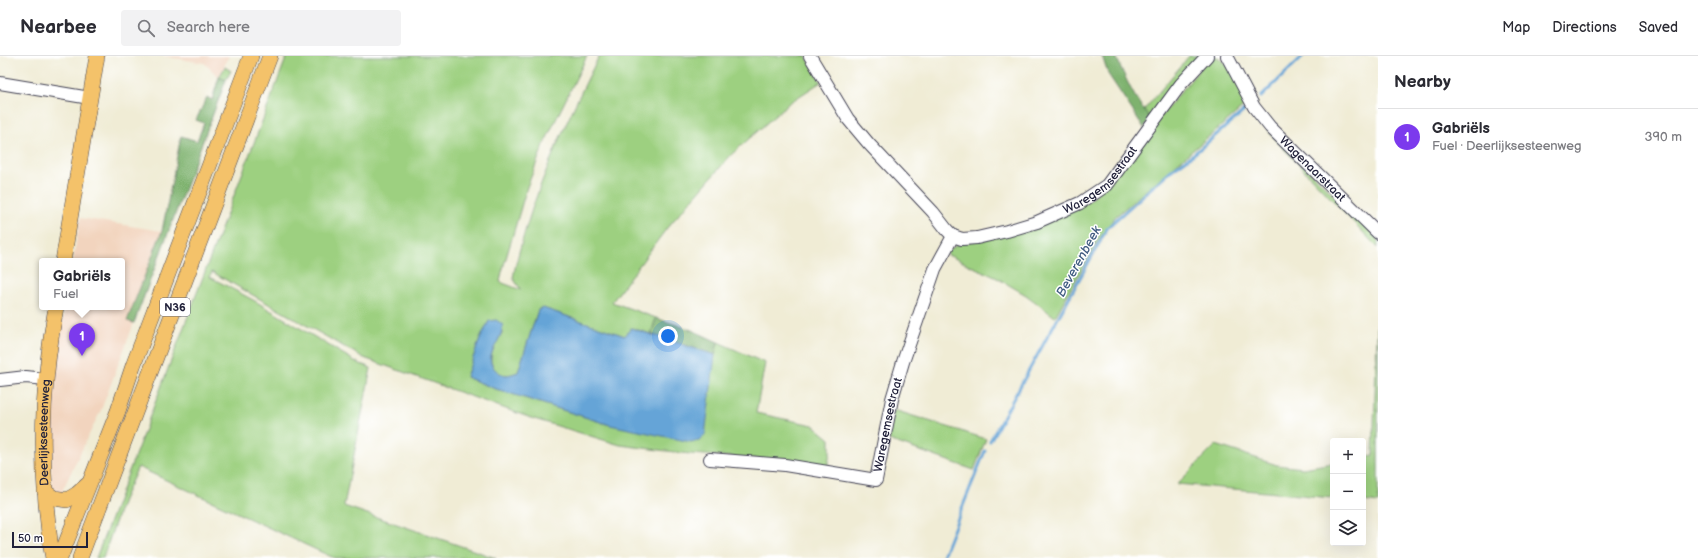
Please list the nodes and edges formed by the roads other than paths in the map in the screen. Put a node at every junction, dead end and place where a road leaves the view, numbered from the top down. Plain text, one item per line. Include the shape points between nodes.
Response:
1 (97, 56) edge
2 (251, 56) edge
3 (270, 56) edge
4 (810, 56) edge
5 (1207, 56) edge
6 (1227, 56) edge
7 (0, 83) edge
8 (90, 98) junction
9 (1378, 233) edge
10 (953, 236) junction
11 (63, 258) edge
12 (56, 310) edge
13 (46, 378) junction
14 (0, 380) edge
15 (710, 459) dead end
16 (89, 482) junction
17 (45, 492) junction
18 (53, 558) edge
19 (60, 558) edge
20 (80, 558) edge

1 - 8 main road
2 - 16 main road, N36
3 - 20 main road, N36
4 - 10 street via 848,119
5 - 10 street, Waregemsestraat via 1181,84 1107,185 1080,203 1053,216 1014,229 977,238 962,239
6 - 9 street, Wagenaarstraat via 1252,102 1270,128
7 - 8 street
8 - 11 main road
10 - 15 street, Waregemsestraat via 935,269 903,362 892,399 876,480 785,465
12 - 13 main road, Deerlijksesteenweg
13 - 14 street
13 - 17 main road, Deerlijksesteenweg via 42,454
16 - 17 main road via 67,500 54,498
16 - 19 main road, N36
17 - 18 main road, Deerlijksesteenweg

